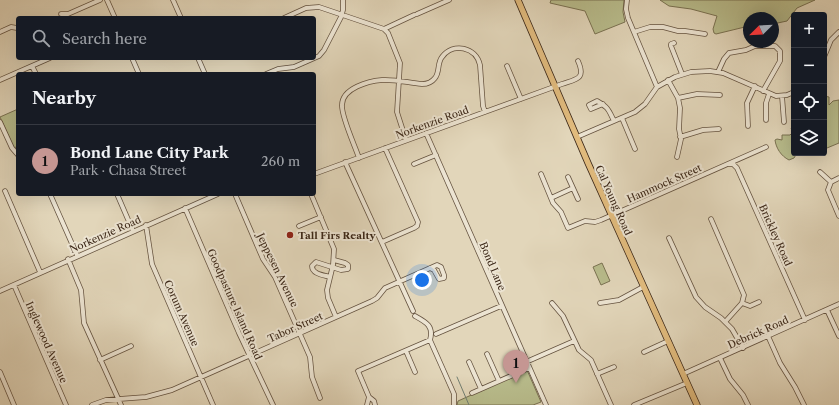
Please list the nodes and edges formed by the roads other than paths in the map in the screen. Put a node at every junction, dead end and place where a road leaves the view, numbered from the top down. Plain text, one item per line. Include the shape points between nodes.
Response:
1 (100, 0) edge
2 (106, 0) edge
3 (173, 0) edge
4 (344, 0) edge
5 (449, 0) edge
6 (518, 0) edge
7 (628, 0) edge
8 (61, 14) dead end
9 (342, 14) junction
10 (113, 16) edge
11 (180, 16) edge
12 (289, 16) edge
13 (16, 28) edge
14 (384, 29) junction
15 (0, 32) edge
16 (634, 32) junction
17 (839, 32) edge
18 (705, 34) dead end
19 (674, 43) dead end
20 (827, 50) edge
21 (316, 58) edge
22 (46, 60) edge
23 (133, 60) edge
24 (200, 60) edge
25 (311, 60) edge
26 (578, 61) dead end
27 (32, 66) junction
28 (507, 66) dead end
29 (22, 72) edge
30 (35, 72) edge
31 (138, 72) edge
32 (204, 72) edge
33 (271, 72) edge
34 (718, 72) junction
35 (682, 74) junction
36 (16, 75) edge
37 (0, 80) edge
38 (668, 80) junction
39 (400, 81) junction
40 (555, 86) junction
41 (755, 86) junction
42 (657, 87) junction
43 (763, 91) junction
44 (791, 93) edge
45 (720, 94) dead end
46 (769, 94) junction
47 (782, 96) junction
48 (678, 98) junction
49 (521, 99) junction
50 (603, 104) dead end
51 (485, 112) junction
52 (622, 118) junction
53 (766, 120) dead end
54 (0, 122) edge
55 (614, 122) junction
56 (784, 122) dead end
57 (748, 126) dead end
58 (719, 129) dead end
59 (5, 132) junction
60 (426, 133) junction
61 (0, 134) edge
62 (577, 136) junction
63 (680, 137) junction
64 (406, 140) junction
65 (766, 147) dead end
66 (385, 148) junction
67 (636, 149) dead end
68 (16, 153) edge
69 (436, 155) junction
70 (677, 157) dead end
71 (359, 158) junction
72 (346, 162) junction
73 (414, 164) dead end
74 (726, 165) junction
75 (820, 172) dead end
76 (316, 173) edge
77 (540, 174) dead end
78 (568, 177) dead end
79 (839, 178) edge
80 (831, 182) junction
81 (573, 188) junction
82 (5, 191) dead end
83 (51, 196) edge
84 (118, 196) edge
85 (213, 196) edge
86 (236, 196) edge
87 (312, 196) edge
88 (551, 198) junction
89 (578, 199) dead end
90 (185, 208) junction
91 (611, 216) junction
92 (839, 216) edge
93 (321, 217) junction
94 (711, 219) dead end
95 (146, 225) junction
96 (299, 226) dead end
97 (133, 231) junction
98 (669, 238) dead end
99 (382, 242) junction
100 (77, 255) junction
101 (68, 260) junction
102 (334, 260) junction
103 (333, 268) junction
104 (430, 268) dead end
105 (40, 272) junction
106 (330, 277) junction
107 (399, 281) junction
108 (14, 285) junction
109 (643, 287) junction
110 (0, 291) edge
111 (759, 302) dead end
112 (552, 303) dead end
113 (600, 303) dead end
114 (742, 303) junction
115 (839, 304) edge
116 (501, 306) junction
117 (827, 310) junction
118 (412, 311) dead end
119 (416, 316) dead end
120 (336, 317) junction
121 (805, 320) junction
122 (725, 322) junction
123 (299, 333) junction
124 (436, 334) dead end
125 (768, 336) junction
126 (839, 336) edge
127 (430, 340) junction
128 (574, 341) junction
129 (668, 342) junction
130 (131, 346) dead end
131 (743, 348) junction
132 (406, 351) junction
133 (644, 352) dead end
134 (487, 354) dead end
135 (250, 356) junction
136 (720, 358) junction
137 (100, 360) junction
138 (469, 362) dead end
139 (526, 362) junction
140 (614, 367) dead end
141 (529, 368) junction
142 (0, 372) edge
143 (415, 372) dead end
144 (597, 374) junction
145 (683, 374) junction
146 (201, 377) junction
147 (499, 381) junction
148 (687, 383) junction
149 (481, 389) junction
150 (472, 393) dead end
151 (369, 397) junction
152 (320, 398) dead end
153 (118, 399) junction
154 (14, 405) edge
155 (66, 405) edge
156 (92, 405) edge
157 (120, 405) edge
158 (213, 405) edge
159 (273, 405) edge
160 (367, 405) edge
161 (375, 405) edge
162 (454, 405) edge
163 (546, 405) edge
164 (611, 405) edge
165 (634, 405) edge
166 (697, 405) edge
167 (748, 405) edge
168 (804, 405) edge

1 - 8 street via 66,15
2 - 10 street
3 - 11 street
4 - 9 street
5 - 14 street
6 - 40 main road, Cal Young Road
7 - 16 street via 627,15
9 - 12 street via 312,7
9 - 14 street
9 - 21 street via 324,50
13 - 15 street via 11,27
14 - 39 street via 400,63
16 - 18 street via 660,26 678,32
16 - 42 street
17 - 20 street via 831,40
19 - 35 street via 671,46
22 - 27 street
23 - 31 street
24 - 32 street
25 - 33 street
26 - 40 street, Norkenzie Road via 582,70 579,77
27 - 29 street
27 - 30 street
28 - 49 street
34 - 35 street
34 - 41 street
34 - 43 street via 729,53 755,46 776,46 780,51 780,59
35 - 38 street
36 - 37 street
38 - 42 street
38 - 48 street
39 - 51 street via 430,83 436,76 444,55 455,49 469,50 477,56 480,63
39 - 64 street via 397,112
39 - 71 street via 380,80 359,86 350,90 342,99 342,108
40 - 49 street, Norkenzie Road
40 - 62 main road, Cal Young Road
41 - 43 street
41 - 57 street via 748,103
42 - 52 street via 643,106
43 - 46 street
44 - 47 street
45 - 48 street via 697,94
46 - 47 street
46 - 53 street
47 - 56 street
48 - 63 street
49 - 51 street, Norkenzie Road
50 - 55 street via 607,106
51 - 60 street, Norkenzie Road
52 - 55 street
52 - 67 street
54 - 59 street
55 - 62 street
58 - 63 street via 704,130
59 - 61 street
59 - 68 street
60 - 64 street, Norkenzie Road
60 - 69 street, Bond Lane
62 - 91 main road, Cal Young Road
63 - 70 street
64 - 66 street, Norkenzie Road
65 - 74 street, Hammock Street
66 - 71 street, Norkenzie Road
66 - 99 street via 418,222 414,228
69 - 73 street
69 - 116 street, Bond Lane
71 - 72 street, Norkenzie Road
72 - 76 street, Norkenzie Road
72 - 99 street
74 - 91 street, Hammock Street
74 - 121 street, Brickley Road via 733,164 737,168
75 - 80 street
77 - 88 street
78 - 81 street
79 - 80 street
80 - 92 street via 829,192
81 - 88 street
81 - 89 street
82 - 105 street
83 - 100 street
84 - 97 street
85 - 90 street, Norkenzie Road
86 - 123 street, Jeppesen Avenue
87 - 93 street
88 - 91 street, Hammock Street via 568,228 583,221 596,222
90 - 95 street, Norkenzie Road
90 - 135 street, Goodpasture Island Road
91 - 109 main road, Cal Young Road
93 - 96 street
93 - 102 street via 333,245
94 - 114 street via 744,293
95 - 97 street, Norkenzie Road
95 - 146 street, Corum Avenue via 152,264
97 - 100 street, Norkenzie Road
98 - 122 street via 696,297
99 - 107 street
100 - 101 street, Norkenzie Road
101 - 105 street, Norkenzie Road
101 - 137 street via 81,290 84,323
102 - 103 street
102 - 103 street via 346,263 348,267 347,270
103 - 106 street
103 - 106 street via 316,262 312,266 314,271
104 - 107 street, Tabor Street
105 - 108 street, Norkenzie Road
106 - 120 street via 327,294
107 - 118 street
107 - 120 street, Tabor Street via 385,288 372,301
108 - 110 street, Norkenzie Road
108 - 155 street, Inglewood Avenue
109 - 113 street via 619,300
109 - 129 main road, Cal Young Road
111 - 114 street via 751,306
112 - 128 street via 563,316
114 - 122 street
115 - 117 street, Debrick Road
116 - 124 street
116 - 139 street, Bond Lane
117 - 121 street, Debrick Road
117 - 126 street
119 - 127 street via 427,322 432,334
120 - 123 street, Tabor Street
121 - 125 street, Debrick Road
122 - 131 street via 736,334
123 - 135 street, Tabor Street
123 - 152 street, Jeppesen Avenue via 310,357 312,377
125 - 131 street, Debrick Road
125 - 168 street
127 - 132 street
127 - 162 street via 454,394
128 - 139 street
128 - 144 street via 580,352 591,360
129 - 133 street
129 - 145 main road, Cal Young Road
130 - 137 street
131 - 136 street, Debrick Road
132 - 143 street
132 - 151 street via 358,371
134 - 147 street
135 - 146 street, Tabor Street
135 - 159 street, Goodpasture Island Road
136 - 145 street, Debrick Road
136 - 167 street via 730,380 743,394
137 - 153 street
138 - 149 street
139 - 141 street, Bond Lane
140 - 144 street
141 - 147 street
141 - 163 street, Bond Lane
142 - 154 street
144 - 164 street
145 - 148 main road, Cal Young Road
146 - 153 street, Tabor Street via 157,395
146 - 158 street, Corum Avenue
147 - 149 street
148 - 165 street
148 - 166 main road, Cal Young Road
149 - 150 street
151 - 160 street
151 - 161 street
153 - 156 street, Tabor Street
153 - 157 street

